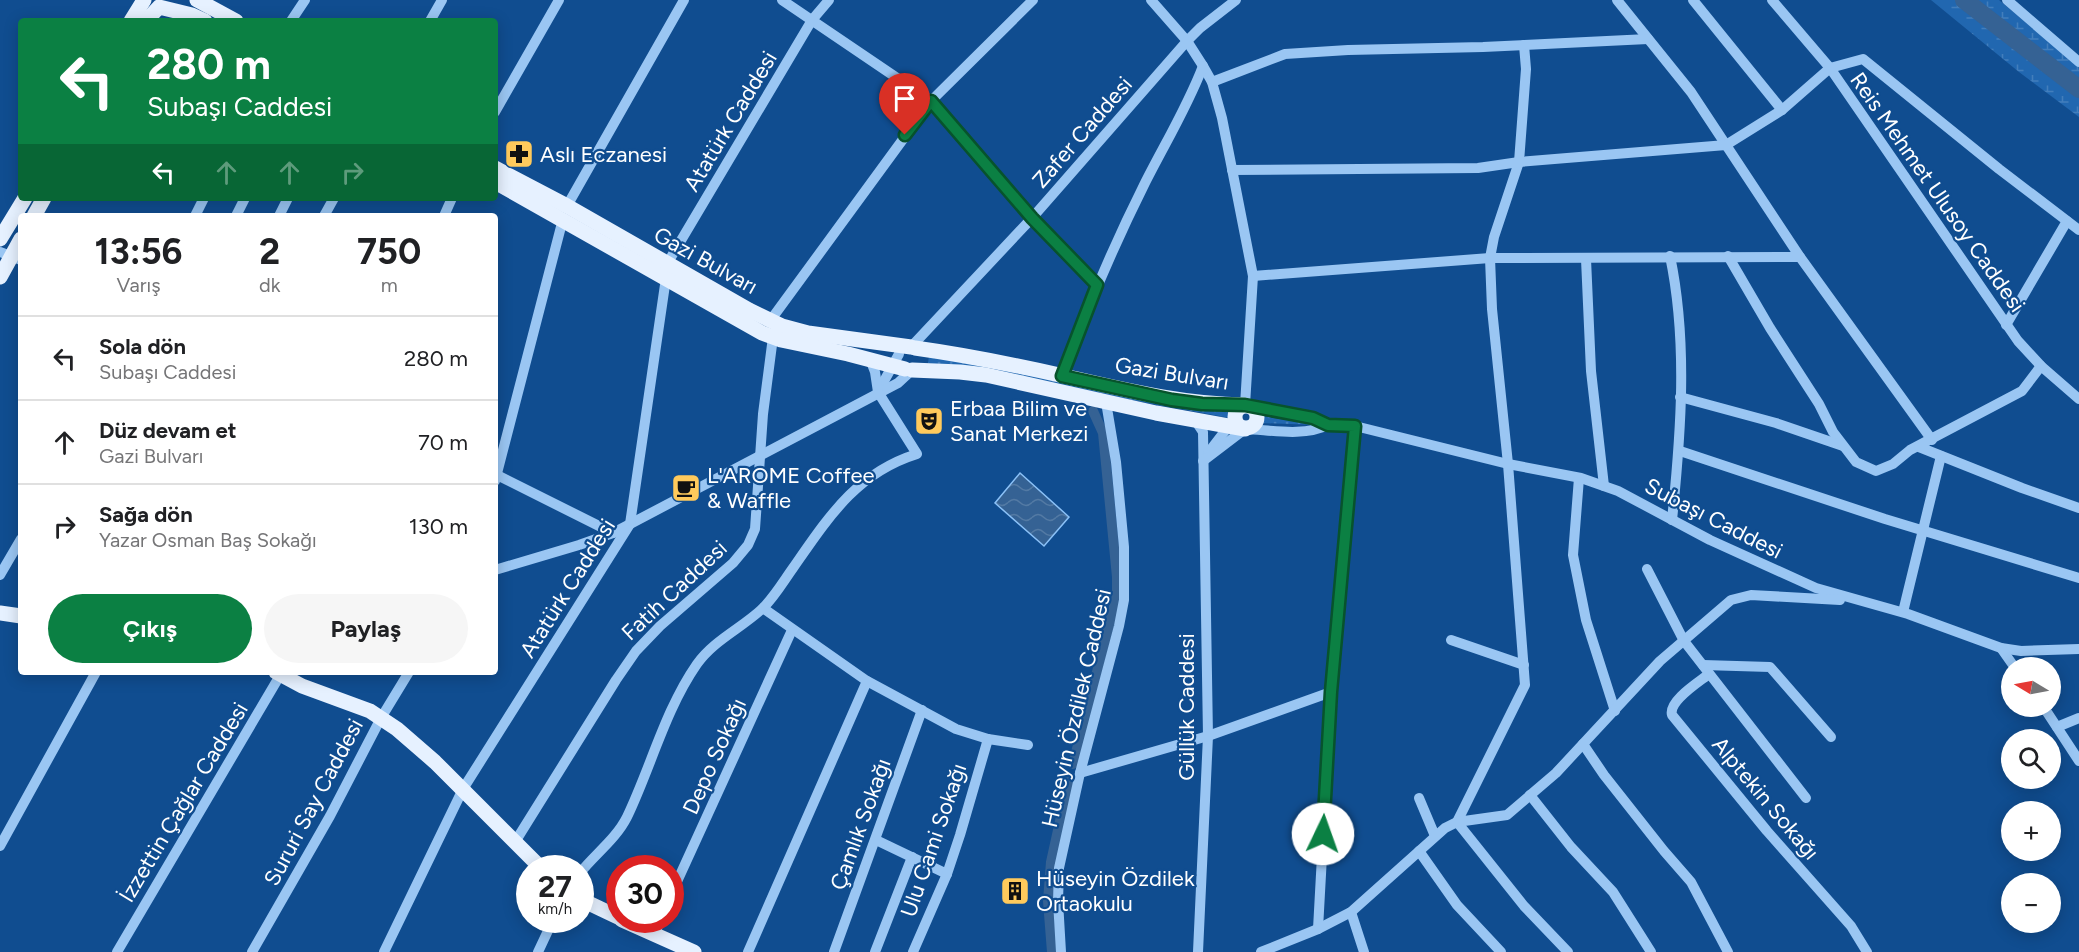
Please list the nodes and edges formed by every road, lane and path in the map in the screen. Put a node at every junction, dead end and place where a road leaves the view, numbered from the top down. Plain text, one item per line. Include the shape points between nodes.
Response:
1 (174, 0) edge
2 (197, 0) edge
3 (305, 0) edge
4 (442, 0) edge
5 (559, 0) edge
6 (684, 0) edge
7 (782, 0) edge
8 (830, 0) edge
9 (1033, 0) edge
10 (1151, 0) edge
11 (1236, 0) edge
12 (1617, 0) edge
13 (1693, 0) edge
14 (1772, 0) edge
15 (2007, 0) edge
16 (151, 3) edge
17 (134, 18) edge
18 (147, 18) edge
19 (198, 18) edge
20 (230, 18) edge
21 (293, 18) edge
22 (432, 18) edge
23 (812, 20) junction
24 (1648, 39) junction
25 (1187, 41) junction
26 (1524, 45) junction
27 (2079, 62) edge
28 (1203, 66) junction
29 (1830, 68) junction
30 (1212, 82) junction
31 (931, 101) junction
32 (498, 107) edge
33 (1782, 110) junction
34 (1726, 145) junction
35 (1519, 162) junction
36 (498, 170) edge
37 (1232, 170) junction
38 (498, 183) edge
39 (23, 201) edge
40 (565, 213) junction
41 (1032, 218) junction
42 (2067, 221) junction
43 (2079, 230) edge
44 (0, 240) edge
45 (11, 256) edge
46 (1670, 256) junction
47 (1728, 256) junction
48 (1800, 256) junction
49 (1490, 258) junction
50 (1586, 259) junction
51 (666, 271) junction
52 (1253, 276) junction
53 (0, 277) edge
54 (1097, 285) junction
55 (770, 321) junction
56 (2006, 325) junction
57 (773, 338) junction
58 (870, 359) junction
59 (906, 359) junction
60 (2041, 366) junction
61 (1062, 376) junction
62 (878, 392) junction
63 (1680, 397) junction
64 (2079, 399) edge
65 (1106, 402) junction
66 (1249, 406) junction
67 (1195, 420) junction
68 (1236, 424) junction
69 (1328, 425) junction
70 (1355, 426) junction
71 (1932, 440) junction
72 (1844, 447) junction
73 (1919, 447) junction
74 (1680, 451) junction
75 (759, 456) junction
76 (1941, 456) junction
77 (1203, 461) junction
78 (1508, 464) junction
79 (498, 469) edge
80 (498, 478) edge
81 (1580, 478) junction
82 (1604, 486) junction
83 (2079, 508) edge
84 (1672, 520) junction
85 (630, 524) junction
86 (1923, 530) junction
87 (613, 532) junction
88 (18, 544) edge
89 (498, 569) edge
90 (1647, 569) dead end
91 (0, 575) edge
92 (2079, 578) edge
93 (1856, 600) junction
94 (763, 608) junction
95 (1902, 612) junction
96 (0, 614) edge
97 (18, 616) edge
98 (792, 630) junction
99 (1450, 640) dead end
100 (1684, 640) junction
101 (2001, 648) junction
102 (2079, 649) edge
103 (2007, 657) edge
104 (1524, 665) junction
105 (1706, 669) junction
106 (94, 675) edge
107 (278, 675) edge
108 (283, 675) edge
109 (407, 675) edge
110 (867, 681) junction
111 (1331, 692) junction
112 (922, 710) junction
113 (1615, 711) junction
114 (2050, 717) edge
115 (381, 718) junction
116 (2079, 718) edge
117 (2057, 727) junction
118 (1208, 736) junction
119 (1831, 737) dead end
120 (987, 740) junction
121 (1583, 744) junction
122 (1028, 745) dead end
123 (2079, 761) edge
124 (1080, 772) junction
125 (463, 789) junction
126 (1530, 795) junction
127 (1419, 798) dead end
128 (1806, 798) dead end
129 (1457, 822) junction
130 (1435, 836) junction
131 (876, 840) junction
132 (515, 842) junction
133 (0, 846) edge
134 (1419, 851) junction
135 (528, 855) edge
136 (912, 857) junction
137 (594, 858) edge
138 (684, 866) edge
139 (947, 874) junction
140 (1351, 912) junction
141 (1318, 929) junction
142 (546, 933) edge
143 (654, 934) edge
144 (117, 952) edge
145 (252, 952) edge
146 (384, 952) edge
147 (537, 952) edge
148 (694, 952) edge
149 (748, 952) edge
150 (834, 952) edge
151 (875, 952) edge
152 (913, 952) edge
153 (1061, 952) edge
154 (1198, 952) edge
155 (1261, 952) edge
156 (1364, 952) edge
157 (1502, 952) edge
158 (1568, 952) edge
159 (1651, 952) edge
160 (1728, 952) edge
161 (1867, 952) edge

1 - 16 main road via 168,6
2 - 20 main road
3 - 21 street
4 - 22 street
5 - 32 street
6 - 40 street
7 - 23 street
8 - 23 street, Atatürk Caddesi
9 - 31 street
10 - 25 street
11 - 25 street, Zafer Caddesi
12 - 24 street
13 - 33 street
14 - 29 street, Reis Mehmet Ulusoy Caddesi
15 - 27 street
16 - 17 main road
16 - 18 main road
16 - 19 main road
23 - 31 street
23 - 51 street, Atatürk Caddesi
24 - 26 street
24 - 34 street
25 - 28 street
25 - 41 street, Zafer Caddesi
26 - 30 street via 1285,54
26 - 35 street via 1526,69
28 - 30 street
28 - 54 street
29 - 33 street
29 - 42 street via 1863,59 1871,63
29 - 56 street, Reis Mehmet Ulusoy Caddesi
30 - 37 street
31 - 41 street
31 - 55 street
33 - 34 street
34 - 35 street
34 - 48 street
35 - 37 street via 1478,168
35 - 49 street
36 - 40 main road, Gazi Bulvarı
37 - 52 street
38 - 40 main road, Gazi Bulvarı
39 - 44 main road
40 - 51 main road, Gazi Bulvarı
40 - 79 street
41 - 54 street
41 - 59 street, Zafer Caddesi
42 - 43 street
42 - 56 street
45 - 53 main road
46 - 47 street
46 - 50 street
46 - 63 street via 1676,287
47 - 48 street
47 - 72 street
48 - 71 street
49 - 50 street
49 - 52 street
49 - 78 street
50 - 82 street via 1591,371
51 - 55 main road, Gazi Bulvarı
51 - 57 main road, Gazi Bulvarı
51 - 85 street, Atatürk Caddesi
52 - 66 street
54 - 61 street
55 - 59 main road, Gazi Bulvarı
56 - 60 street, Reis Mehmet Ulusoy Caddesi
57 - 58 main road, Gazi Bulvarı
57 - 75 street, Fatih Caddesi
58 - 59 main road, Gazi Bulvarı
58 - 62 street
59 - 61 main road, Gazi Bulvarı via 1000,363
59 - 62 street
59 - 62 street via 898,383
59 - 65 main road, Gazi Bulvarı
60 - 64 street, Reis Mehmet Ulusoy Caddesi
60 - 71 street via 2022,391
61 - 66 main road, Gazi Bulvarı via 1172,400
62 - 75 street
62 - 94 street via 917,454 883,467 849,495
63 - 72 street via 1776,423
63 - 74 street
65 - 67 main road, Gazi Bulvarı
65 - 124 street, Hüseyin Özdilek Caddesi via 1124,547 1124,600
66 - 68 main road, Gazi Bulvarı via 1238,408
66 - 69 street, Subaşı Caddesi via 1313,418
67 - 68 main road, Gazi Bulvarı
67 - 77 street, Güllük Caddesi via 1203,432
68 - 69 street, Subaşı Caddesi via 1304,432
68 - 77 street
68 - 77 street
69 - 70 street, Subaşı Caddesi
70 - 78 street, Subaşı Caddesi
70 - 111 street
71 - 73 street
72 - 73 street via 1856,462 1876,471
73 - 76 street
74 - 84 street
74 - 86 street
75 - 85 street
75 - 132 street, Fatih Caddesi via 757,518 748,545 631,657
76 - 83 street
76 - 86 street
77 - 118 street, Güllük Caddesi
78 - 81 street, Subaşı Caddesi
78 - 104 street
80 - 87 street
81 - 82 street, Subaşı Caddesi
81 - 113 street via 1573,555 1586,620
82 - 84 street, Subaşı Caddesi
84 - 93 street, Subaşı Caddesi via 1788,577
85 - 87 street
85 - 125 street, Atatürk Caddesi
86 - 92 street
86 - 95 street
87 - 89 street
88 - 91 street
90 - 100 street
93 - 95 street, Subaşı Caddesi
93 - 100 street via 1751,595 1731,600
94 - 98 street
94 - 137 street via 706,653 696,666 658,740 627,818
95 - 101 street, Subaşı Caddesi
96 - 97 main road
98 - 110 street
98 - 138 street, Depo Sokağı
99 - 104 street
100 - 105 street
100 - 113 street
101 - 102 street, Subaşı Caddesi
101 - 103 street
104 - 129 street via 1525,685
105 - 119 street via 1770,667
105 - 128 street
105 - 161 street, Alptekin Sokağı via 1671,707 1672,715 1845,918
106 - 133 street
107 - 144 street, İzzettin Çağlar Caddesi
108 - 115 main road
109 - 115 street, Sururi Say Caddesi
110 - 112 street
110 - 149 street
111 - 118 street
111 - 141 street
112 - 120 street via 956,729
112 - 131 street, Çamlık Sokağı
113 - 121 street
114 - 117 street
115 - 125 main road
115 - 145 street, Sururi Say Caddesi
116 - 117 street
117 - 123 street
118 - 124 street
118 - 154 street, Güllük Caddesi
120 - 122 street
120 - 139 street, Ulu Cami Sokağı
121 - 126 street
121 - 160 street via 1691,882
124 - 153 street, Hüseyin Özdilek Caddesi via 1058,875
125 - 132 main road
125 - 146 street, Atatürk Caddesi
126 - 129 street via 1507,814
126 - 159 street via 1613,892
127 - 130 street
129 - 130 street
129 - 158 street via 1524,906
130 - 134 street
131 - 136 street
131 - 150 street, Çamlık Sokağı
132 - 135 main road
134 - 140 street
134 - 157 street via 1457,905
136 - 139 street
136 - 151 street
139 - 152 street, Ulu Cami Sokağı
140 - 141 street
140 - 156 street
141 - 155 street
142 - 147 street
143 - 148 main road

